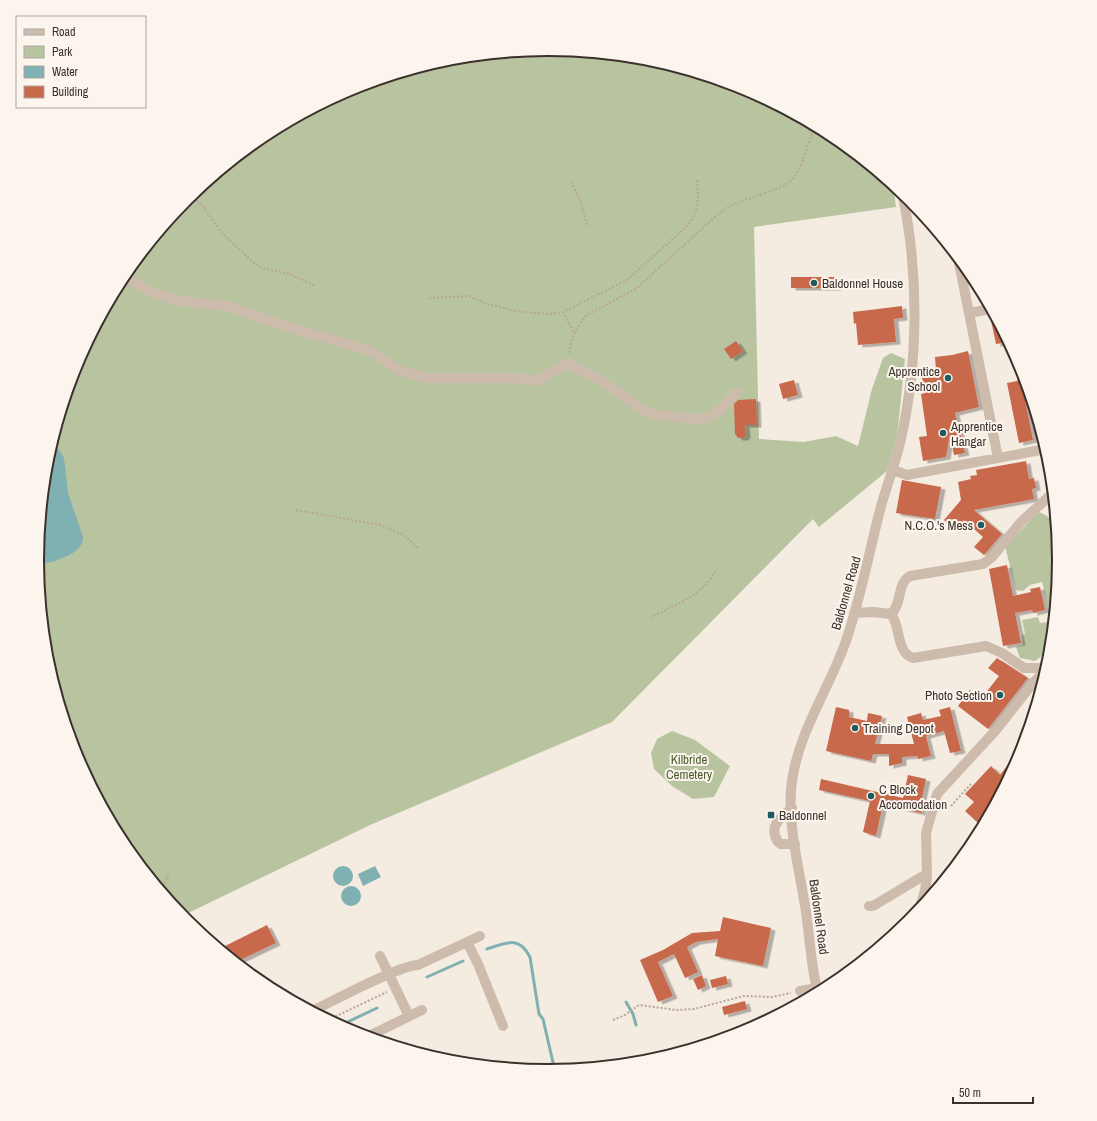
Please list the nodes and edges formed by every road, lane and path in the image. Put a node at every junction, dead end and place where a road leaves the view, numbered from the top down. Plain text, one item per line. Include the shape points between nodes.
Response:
1 (813, 131) edge
2 (697, 178) dead end
3 (571, 182) dead end
4 (196, 200) edge
5 (904, 203) edge
6 (587, 225) dead end
7 (960, 269) edge
8 (130, 279) edge
9 (315, 286) dead end
10 (429, 298) dead end
11 (986, 310) edge
12 (563, 312) junction
13 (969, 314) junction
14 (574, 333) junction
15 (566, 363) junction
16 (737, 392) dead end
17 (1040, 448) edge
18 (998, 458) junction
19 (893, 470) junction
20 (1049, 497) edge
21 (296, 510) dead end
22 (419, 550) dead end
23 (715, 571) dead end
24 (854, 612) junction
25 (891, 614) junction
26 (650, 618) dead end
27 (1041, 668) edge
28 (1039, 677) edge
29 (971, 784) dead end
30 (951, 806) dead end
31 (792, 808) junction
32 (795, 844) junction
33 (169, 873) dead end
34 (927, 876) junction
35 (163, 886) edge
36 (923, 899) edge
37 (869, 906) dead end
38 (480, 936) dead end
39 (467, 942) junction
40 (380, 956) dead end
41 (390, 974) junction
42 (396, 988) junction
43 (816, 988) edge
44 (800, 991) joint
45 (811, 991) edge
46 (317, 1009) edge
47 (422, 1010) dead end
48 (409, 1016) junction
49 (334, 1017) edge
50 (613, 1020) dead end
51 (503, 1026) dead end
52 (374, 1034) edge

1 - 14 path via 800,168 793,179 784,186 732,205 718,214 637,288 587,315
2 - 12 path via 697,210 686,227 627,280
3 - 6 path via 581,202
4 - 9 path via 203,206 220,231 253,262 262,268 290,274
5 - 19 street, Baldonnel Road via 910,246 914,332 906,414
7 - 13 street
8 - 15 street via 151,292 176,300 232,307 370,351 398,370 425,378 516,378 537,381
10 - 12 path via 469,296 484,303 515,310 549,314
11 - 13 street
12 - 14 path
13 - 18 street
14 - 15 path
15 - 16 street via 599,379 643,410 657,416 708,418 720,411
17 - 18 street
18 - 19 street via 907,475
19 - 24 street, Baldonnel Road
20 - 25 street via 1021,522 983,564 906,578 902,584 899,601
21 - 22 path via 380,525 404,534
23 - 26 path via 708,582 685,600
24 - 25 street
24 - 31 street, Baldonnel Road via 835,669 796,758
25 - 27 street via 904,652 913,658 986,646 1024,668
28 - 34 street via 996,730 937,794 926,833
29 - 30 path
31 - 32 street, Baldonnel Road
31 - 32 street via 776,821 774,826 780,844
32 - 43 street, Baldonnel Road
33 - 35 path
34 - 36 street
34 - 37 street
38 - 39 street
39 - 41 street via 418,965 411,965
39 - 51 street
40 - 41 street
41 - 42 street
41 - 46 street
42 - 48 street
42 - 49 path
44 - 45 street
44 - 50 path via 772,997 744,996 694,1009 677,1010 639,1005
47 - 48 street
48 - 52 street

